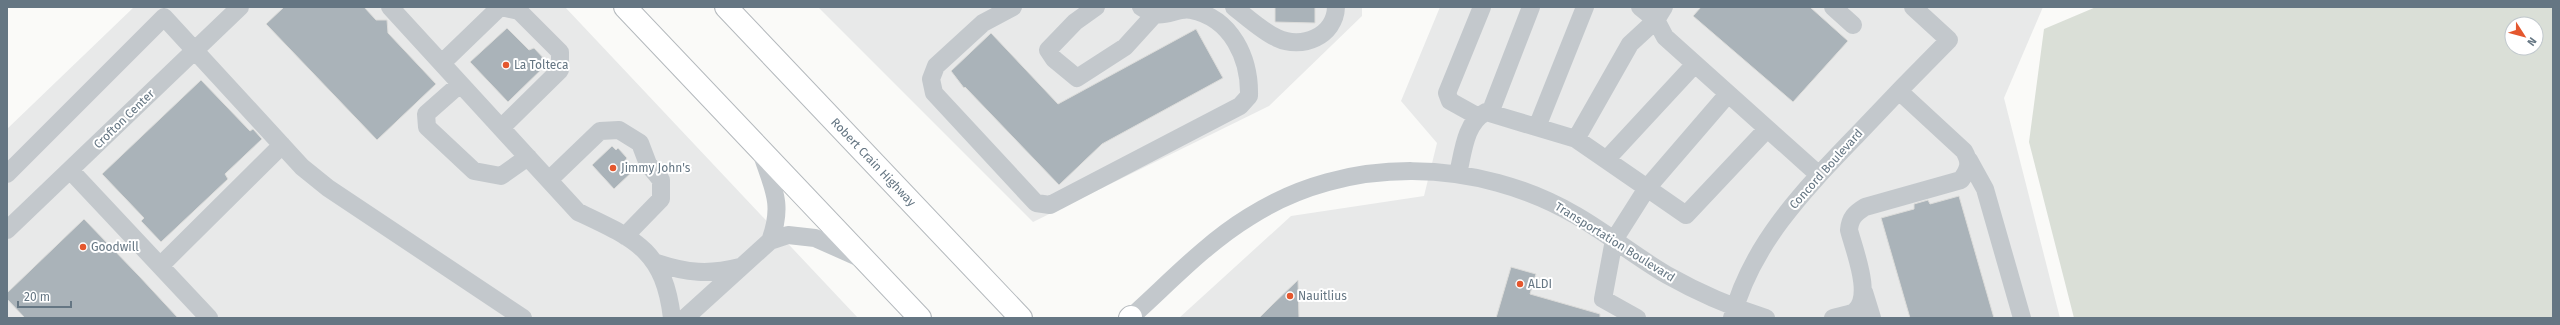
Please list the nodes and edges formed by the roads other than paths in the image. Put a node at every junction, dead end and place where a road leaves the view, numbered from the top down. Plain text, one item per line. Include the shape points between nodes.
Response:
1 (240, 7) edge
2 (500, 7) edge
3 (625, 7) edge
4 (726, 7) edge
5 (1013, 7) edge
6 (1096, 7) edge
7 (1234, 7) edge
8 (1336, 7) edge
9 (1482, 7) edge
10 (1531, 7) edge
11 (1585, 7) edge
12 (1640, 7) edge
13 (1833, 7) edge
14 (1913, 7) edge
15 (392, 8) edge
16 (1148, 11) edge
17 (1660, 14) edge
18 (1853, 25) dead end
19 (194, 51) junction
20 (442, 63) junction
21 (1695, 64) junction
22 (460, 84) junction
23 (1899, 91) junction
24 (1728, 94) junction
25 (1484, 115) junction
26 (1537, 127) junction
27 (501, 128) junction
28 (1767, 129) junction
29 (1576, 139) junction
30 (282, 145) junction
31 (760, 150) junction
32 (528, 157) junction
33 (1606, 160) junction
34 (1969, 160) junction
35 (70, 170) junction
36 (7, 174) edge
37 (1458, 174) junction
38 (1819, 175) junction
39 (549, 180) junction
40 (1647, 188) junction
41 (7, 230) edge
42 (625, 236) junction
43 (1614, 240) junction
44 (770, 241) junction
45 (865, 260) junction
46 (657, 263) junction
47 (160, 266) junction
48 (743, 266) junction
49 (1864, 292) junction
50 (1733, 313) edge
51 (209, 318) edge
52 (523, 318) edge
53 (672, 318) edge
54 (685, 318) edge
55 (920, 318) edge
56 (1021, 318) edge
57 (1131, 318) edge
58 (1637, 318) edge
59 (1766, 318) edge
60 (1833, 318) edge
61 (1872, 318) edge
62 (2022, 318) edge

1 - 19 street, Crofton Center
2 - 20 street
2 - 27 street via 519,11 560,52 560,70
3 - 31 highway
4 - 56 highway, Robert Crain Highway
5 - 16 street via 983,23 936,66 931,79 934,93 1036,203 1050,205 1240,106 1249,96 1250,79 1240,46 1219,22 1191,9
6 - 16 street via 1075,22 1048,50 1054,59 1077,78 1125,47
7 - 8 street via 1277,38 1294,41 1318,39 1330,29 1336,15
9 - 25 street via 1447,93 1450,101
10 - 25 street
11 - 26 street
12 - 17 street
13 - 18 street
14 - 23 street, Concord Boulevard via 1949,40
15 - 20 street
17 - 21 street via 1665,37
17 - 29 street via 1630,44
19 - 30 street
19 - 35 street, Crofton Center
19 - 36 street via 164,17
20 - 22 street
21 - 24 street
21 - 33 street
22 - 27 street
22 - 32 street via 426,114 427,127 474,171 501,176
23 - 34 street via 1964,151
23 - 38 street, Concord Boulevard
24 - 28 street
24 - 40 street
25 - 26 street
25 - 37 street via 1470,128
26 - 29 street
27 - 32 street
28 - 38 street
28 - 40 street via 1686,215
29 - 33 street
30 - 47 street
30 - 52 street via 328,188
31 - 44 street via 777,199 775,226
31 - 45 highway
32 - 39 street
33 - 40 street
34 - 49 street via 1968,171 1961,180 1865,207 1855,213 1850,221 1849,230
34 - 62 street via 1985,189
35 - 41 street, Crofton Center
35 - 47 street
37 - 43 street, Transportation Boulevard via 1500,182 1544,199 1577,216
37 - 57 street, Transportation Boulevard via 1399,171 1363,174 1285,196 1248,217 1213,243
38 - 50 street, Concord Boulevard via 1778,223 1752,265
39 - 42 street via 578,212
39 - 42 street via 600,131 619,130 640,143 648,164 661,180 661,199
40 - 43 street
42 - 46 street
43 - 50 street, Transportation Boulevard
43 - 58 street via 1603,299
44 - 45 street via 788,235 802,235 815,238
44 - 48 street
45 - 55 highway
46 - 48 street via 676,270 716,273
46 - 53 street via 664,281
47 - 51 street
48 - 54 street
49 - 60 street via 1862,303 1853,312
49 - 61 street
50 - 59 street, Transportation Boulevard

